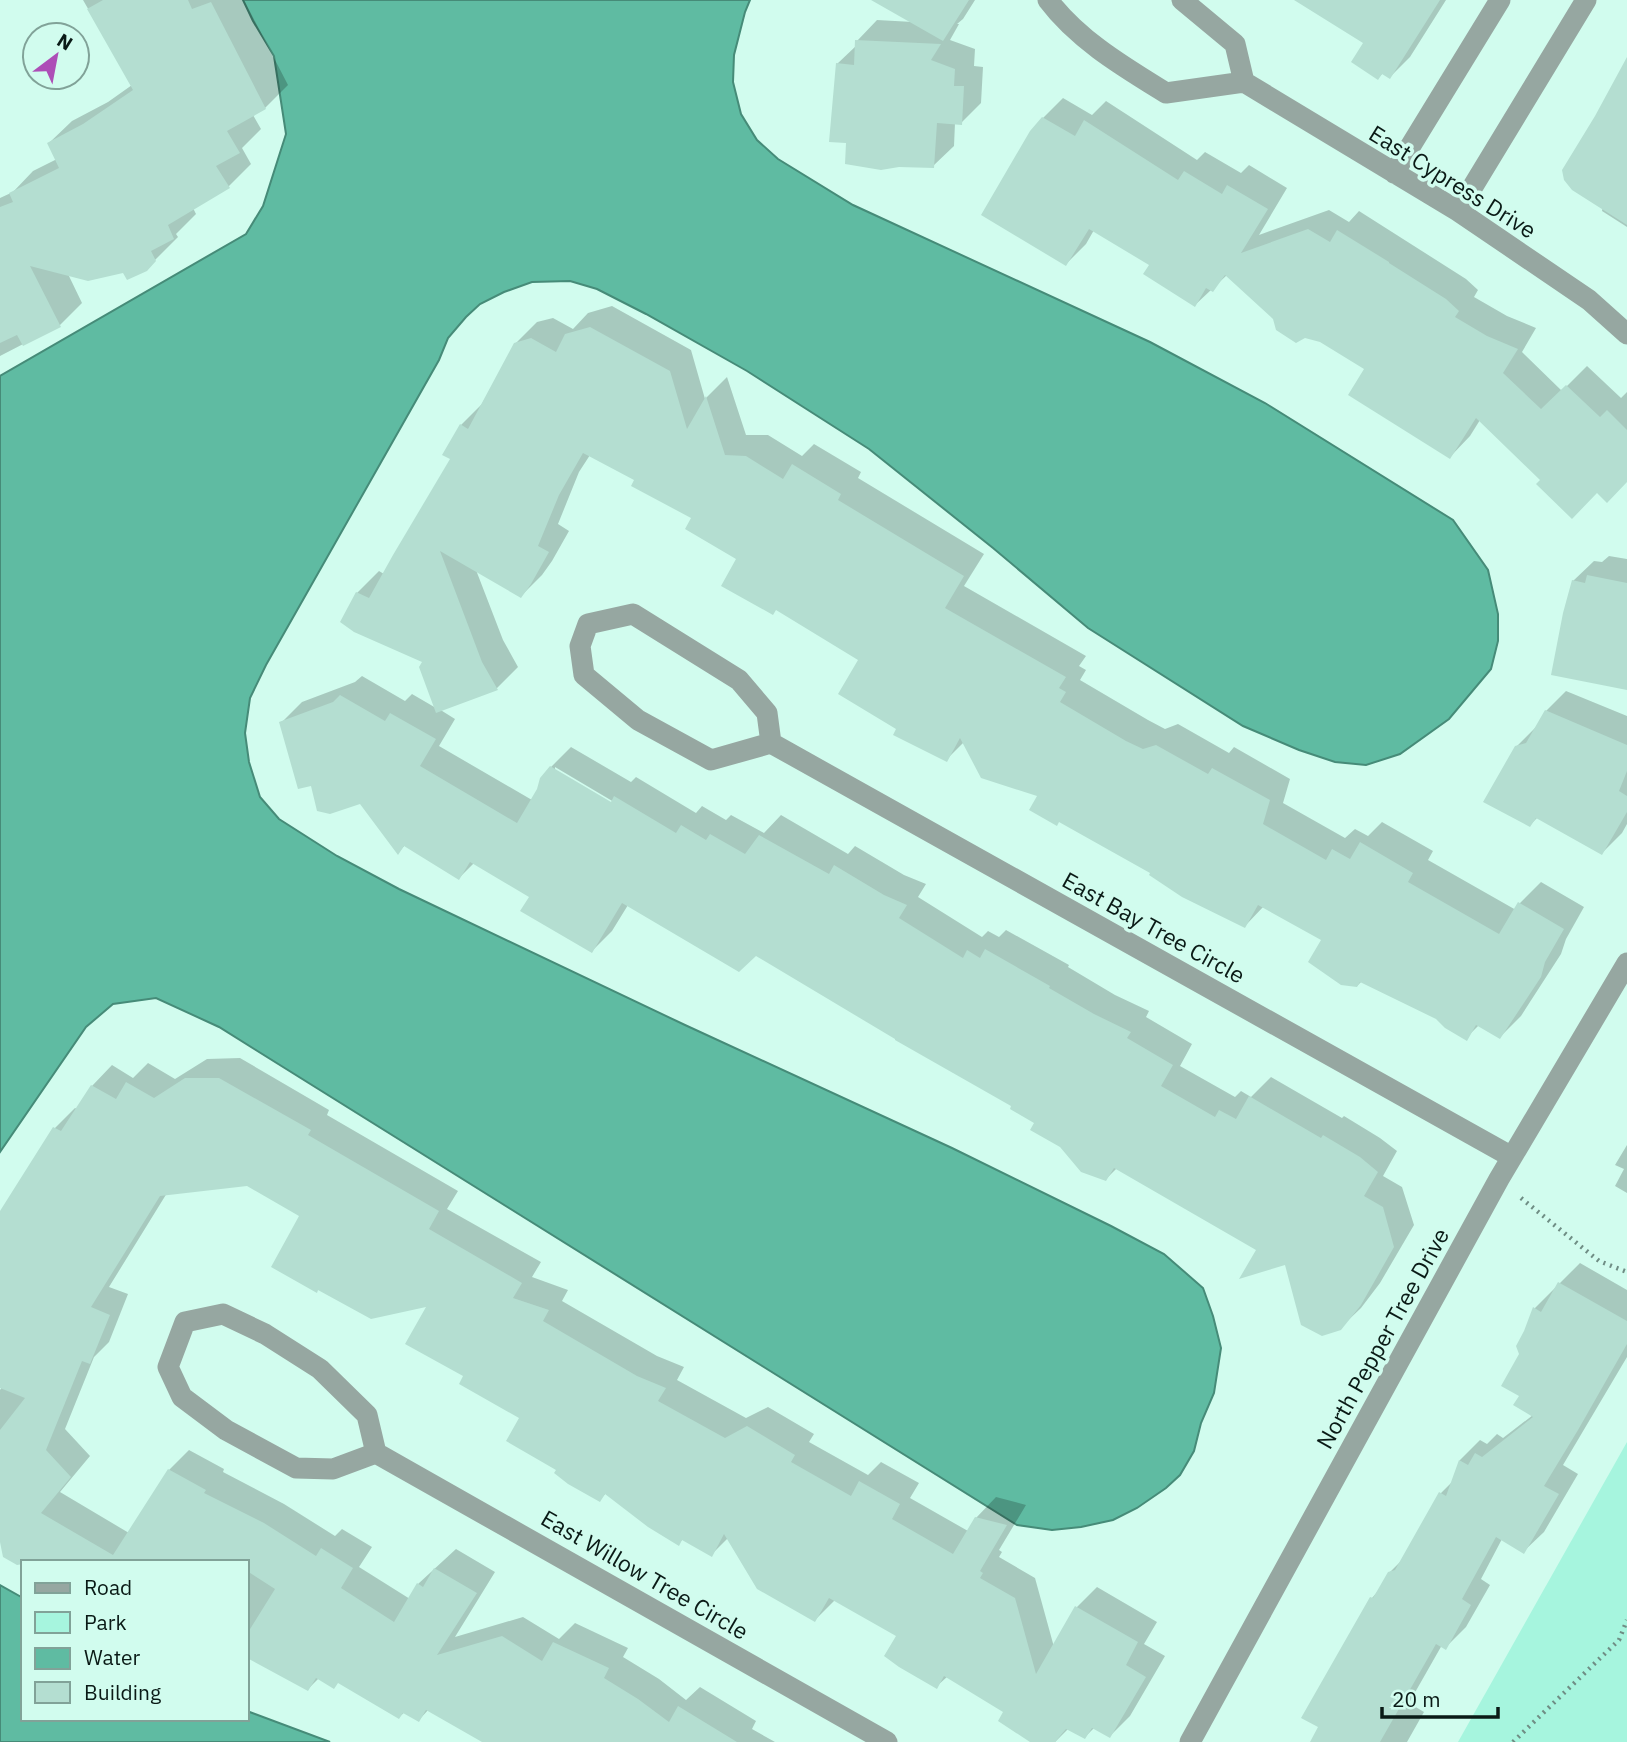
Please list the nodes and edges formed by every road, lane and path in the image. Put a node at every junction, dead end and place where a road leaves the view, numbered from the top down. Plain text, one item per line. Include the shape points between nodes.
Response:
1 (1048, 0) edge
2 (1182, 0) edge
3 (1500, 0) edge
4 (1586, 0) edge
5 (1244, 82) junction
6 (1394, 173) junction
7 (1458, 211) junction
8 (1627, 334) edge
9 (771, 743) junction
10 (1627, 963) edge
11 (1512, 1157) junction
12 (1499, 1179) junction
13 (1627, 1272) edge
14 (376, 1453) junction
15 (1627, 1620) edge
16 (887, 1742) edge
17 (1190, 1742) edge
18 (1513, 1742) edge

1 - 5 street via 1061,17 1115,61 1166,93
2 - 5 street via 1235,44
3 - 6 street
4 - 7 street
5 - 6 street, East Cypress Drive
6 - 7 street, East Cypress Drive
7 - 8 street, East Cypress Drive via 1589,300
9 - 9 street via 767,713 739,680 633,614 588,624 580,646 583,675 638,720 711,760
9 - 11 street, East Bay Tree Circle
10 - 11 street, North Pepper Tree Drive
11 - 12 street, North Pepper Tree Drive
12 - 13 path via 1599,1261
12 - 17 street, North Pepper Tree Drive
14 - 14 street via 367,1415 320,1369 223,1314 185,1322 168,1367 182,1397 226,1430 296,1468 333,1469
14 - 16 street, East Willow Tree Circle
15 - 18 path via 1619,1640

